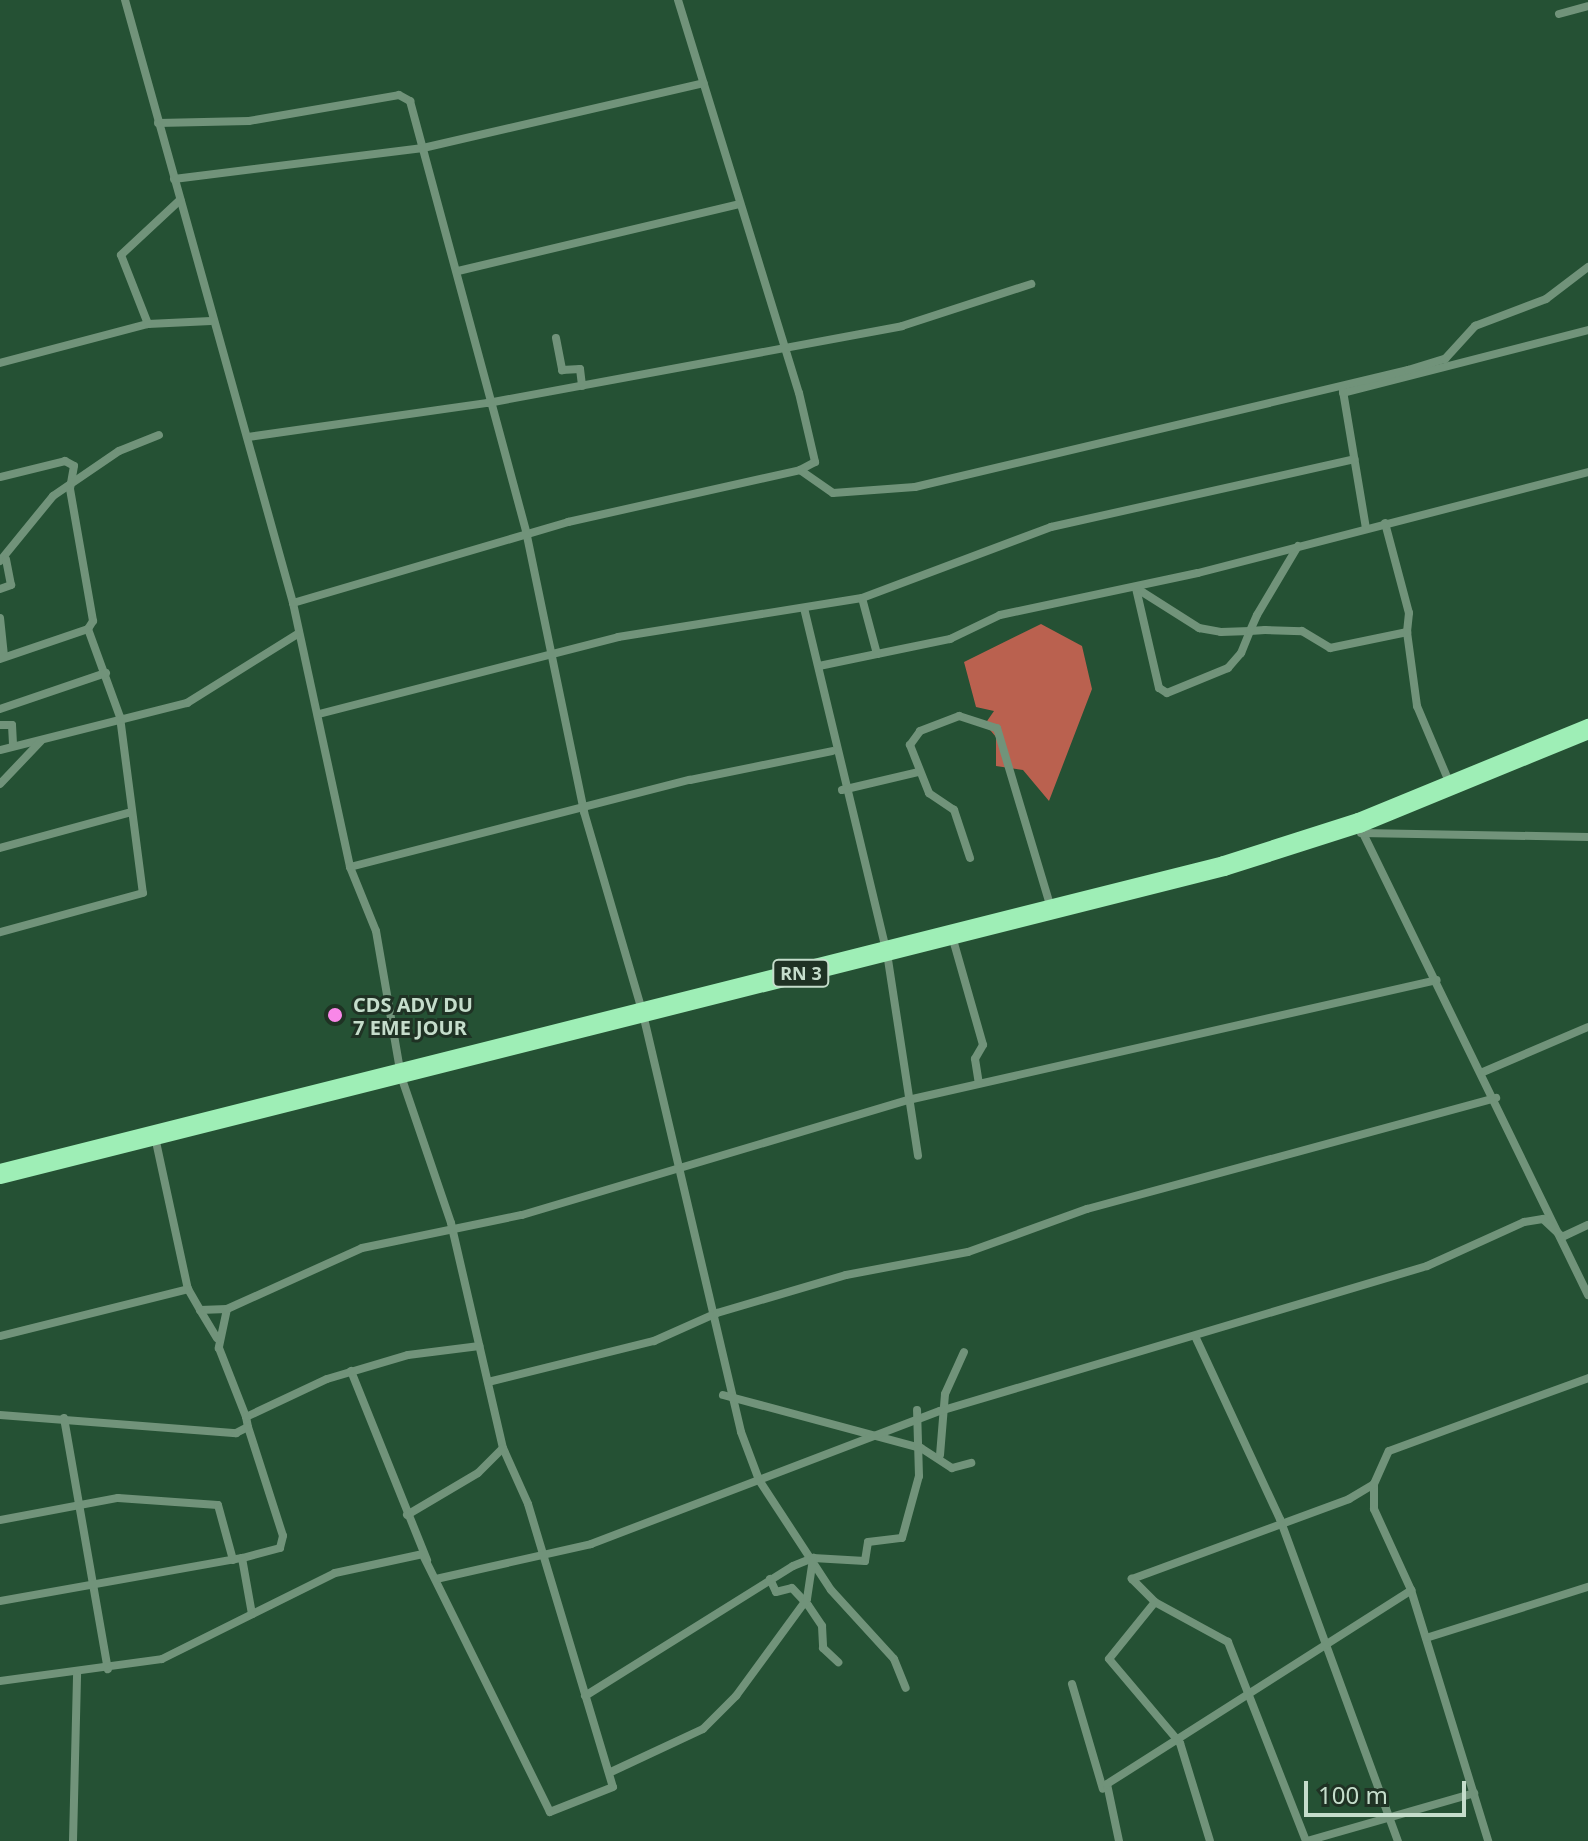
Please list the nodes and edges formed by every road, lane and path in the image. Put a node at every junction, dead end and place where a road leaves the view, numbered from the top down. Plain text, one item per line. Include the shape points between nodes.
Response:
1 (125, 0) edge
2 (678, 0) edge
3 (1588, 6) edge
4 (1559, 14) dead end
5 (704, 83) junction
6 (158, 123) junction
7 (423, 148) junction
8 (174, 179) junction
9 (180, 200) junction
10 (739, 204) junction
11 (1588, 267) edge
12 (458, 271) junction
13 (1031, 284) dead end
14 (211, 321) junction
15 (148, 324) junction
16 (1588, 330) edge
17 (556, 338) dead end
18 (785, 347) junction
19 (0, 363) edge
20 (1341, 382) junction
21 (582, 386) junction
22 (1343, 393) junction
23 (488, 403) junction
24 (159, 435) dead end
25 (248, 437) junction
26 (1354, 459) junction
27 (800, 470) junction
28 (1588, 472) edge
29 (0, 477) edge
30 (70, 487) junction
31 (1385, 523) junction
32 (1366, 528) junction
33 (527, 536) junction
34 (1298, 546) junction
35 (3, 560) edge
36 (1136, 588) junction
37 (0, 589) edge
38 (862, 598) junction
39 (293, 603) junction
40 (804, 608) junction
41 (0, 618) edge
42 (88, 629) junction
43 (1250, 631) junction
44 (1407, 632) junction
45 (299, 633) junction
46 (877, 654) junction
47 (551, 655) junction
48 (2, 658) edge
49 (819, 666) junction
50 (106, 673) junction
51 (0, 709) edge
52 (319, 714) junction
53 (120, 717) junction
54 (0, 725) edge
55 (1588, 729) edge
56 (42, 741) junction
57 (13, 746) junction
58 (0, 750) edge
59 (832, 751) junction
60 (918, 772) junction
61 (0, 784) edge
62 (1450, 785) junction
63 (842, 790) junction
64 (584, 812) junction
65 (128, 813) junction
66 (1360, 828) junction
67 (1588, 837) edge
68 (0, 848) edge
69 (970, 858) dead end
70 (350, 867) junction
71 (1051, 908) junction
72 (0, 932) edge
73 (952, 935) junction
74 (887, 953) junction
75 (1437, 980) junction
76 (643, 1014) junction
77 (1588, 1027) edge
78 (1483, 1072) junction
79 (401, 1076) junction
80 (979, 1083) junction
81 (1496, 1098) junction
82 (908, 1100) junction
83 (155, 1135) junction
84 (918, 1156) dead end
85 (680, 1167) junction
86 (0, 1174) edge
87 (1588, 1225) edge
88 (453, 1232) junction
89 (1562, 1237) junction
90 (188, 1289) junction
91 (1588, 1295) edge
92 (227, 1309) junction
93 (200, 1310) junction
94 (717, 1313) junction
95 (0, 1336) edge
96 (1195, 1336) junction
97 (217, 1338) junction
98 (479, 1346) junction
99 (964, 1352) dead end
100 (351, 1371) junction
101 (1588, 1378) edge
102 (488, 1382) junction
103 (723, 1395) dead end
104 (734, 1398) junction
105 (945, 1410) junction
106 (0, 1415) edge
107 (917, 1415) junction
108 (64, 1418) junction
109 (247, 1422) junction
110 (869, 1437) junction
111 (503, 1448) junction
112 (919, 1448) junction
113 (940, 1455) junction
114 (971, 1463) dead end
115 (759, 1480) junction
116 (1374, 1484) junction
117 (78, 1504) junction
118 (406, 1512) junction
119 (1280, 1519) junction
120 (0, 1520) edge
121 (542, 1554) junction
122 (424, 1557) junction
123 (813, 1558) junction
124 (238, 1559) junction
125 (770, 1579) junction
126 (437, 1582) junction
127 (93, 1583) junction
128 (1588, 1587) edge
129 (1411, 1590) junction
130 (0, 1601) edge
131 (805, 1602) junction
132 (1155, 1602) junction
133 (252, 1614) junction
134 (1426, 1638) junction
135 (1325, 1643) junction
136 (838, 1662) dead end
137 (108, 1669) junction
138 (77, 1673) junction
139 (0, 1681) edge
140 (1072, 1684) dead end
141 (906, 1688) dead end
142 (1255, 1695) junction
143 (585, 1696) junction
144 (1180, 1743) junction
145 (613, 1771) junction
146 (1103, 1789) junction
147 (1474, 1793) junction
148 (1392, 1818) junction
149 (73, 1841) edge
150 (1119, 1841) edge
151 (1210, 1841) edge
152 (1306, 1841) edge
153 (1398, 1841) edge
154 (1488, 1841) edge

1 - 6 street
2 - 5 street
3 - 4 street
5 - 7 street
5 - 10 street
6 - 7 street via 249,121 406,95
6 - 8 street
7 - 8 street
7 - 12 street
8 - 9 street
9 - 14 street
9 - 15 street via 121,255
10 - 12 street
10 - 18 street
11 - 20 street via 1546,299 1475,326 1445,359
12 - 23 street
13 - 18 street via 902,326
14 - 15 street
14 - 25 street
15 - 19 street
16 - 22 street
17 - 21 street via 562,370 580,369
18 - 21 street
18 - 27 street via 815,462
20 - 22 street
20 - 27 street via 1053,459 915,487 833,493
21 - 23 street
22 - 26 street
23 - 25 street
23 - 33 street
24 - 30 street via 119,451
25 - 39 street
26 - 32 street
26 - 38 street via 1051,527
27 - 33 street
28 - 31 street
29 - 30 street via 71,461
30 - 35 street via 53,496
30 - 42 street via 90,591
31 - 32 street
31 - 44 street via 1409,613
32 - 34 street
33 - 39 street
33 - 47 street
34 - 36 street
34 - 43 street
35 - 37 street via 11,585
36 - 43 street via 1199,628
36 - 43 street via 1159,688 1167,693 1219,676
36 - 46 street via 1000,615 950,639
38 - 40 street
38 - 46 street
39 - 45 street
40 - 47 street
40 - 49 street
41 - 48 street
42 - 48 street
42 - 50 street
43 - 44 street via 1302,631 1330,648
44 - 62 street via 1417,706
45 - 52 street
45 - 53 street via 187,703
46 - 49 street
47 - 52 street
47 - 64 street
49 - 59 street
50 - 51 street
50 - 53 street
52 - 70 street
53 - 56 street
53 - 65 street
54 - 57 street via 12,725
55 - 62 highway, RN 3
56 - 57 street
56 - 61 street
57 - 58 street
59 - 63 street
59 - 64 street via 690,780
60 - 63 street
60 - 69 street via 929,793 954,810
60 - 71 street via 910,745 920,731 959,716 993,723
62 - 66 highway, RN 3
63 - 74 street
64 - 70 street
64 - 76 street
65 - 68 street
65 - 72 street via 143,893
66 - 67 street
66 - 71 highway, RN 3
66 - 75 street
70 - 79 street via 376,931
71 - 73 highway, RN 3
73 - 74 highway, RN 3
73 - 80 street via 983,1045 975,1059
74 - 76 highway, RN 3
74 - 82 street
75 - 78 street
75 - 80 street
76 - 79 highway, RN 3
76 - 85 street
77 - 78 street
78 - 81 street
79 - 83 highway, RN 3
79 - 88 street
80 - 82 street
81 - 89 street
81 - 94 street via 1087,1209 968,1252 846,1275
82 - 84 street
82 - 85 street
83 - 86 highway, RN 3
83 - 90 street
85 - 88 street
85 - 94 street
87 - 89 street
88 - 92 street via 362,1248
88 - 98 street
89 - 91 street
89 - 96 street via 1543,1219 1524,1222 1427,1266
90 - 93 street
90 - 95 street
92 - 93 street
92 - 97 street
93 - 97 street
94 - 102 street via 654,1341
94 - 104 street
96 - 105 street
96 - 119 street
97 - 109 street
98 - 100 street
98 - 102 street
99 - 105 street
100 - 109 street
100 - 118 street
101 - 116 street via 1389,1451
102 - 111 street
103 - 104 street
104 - 110 street
104 - 115 street
105 - 107 street
105 - 113 street
106 - 108 street
107 - 110 street
107 - 112 street
108 - 109 street via 229,1434
108 - 117 street
109 - 124 street via 283,1542
110 - 112 street
110 - 115 street
111 - 118 street via 478,1473
111 - 121 street
112 - 113 street
112 - 123 street via 919,1476 902,1538 868,1542 865,1561
113 - 114 street via 952,1468
115 - 121 street via 591,1544
115 - 123 street
116 - 119 street via 1349,1499
116 - 129 street via 1374,1509
117 - 120 street
117 - 124 street via 118,1498 218,1505
117 - 127 street
118 - 122 street
118 - 126 street
119 - 132 street via 1132,1579
119 - 135 street
121 - 126 street
121 - 143 street
122 - 126 street
122 - 133 street via 335,1573
123 - 125 street
123 - 131 street
123 - 141 street via 831,1590 894,1659
124 - 127 street
124 - 133 street
125 - 131 street via 776,1592 792,1588
125 - 143 street
126 - 145 street via 550,1812 613,1787
127 - 130 street
127 - 137 street
128 - 134 street
129 - 134 street
129 - 135 street
131 - 136 street via 822,1626 823,1648
131 - 145 street via 736,1696 703,1729
132 - 142 street via 1228,1642
132 - 144 street via 1109,1659
133 - 137 street via 162,1659
134 - 147 street
135 - 142 street
135 - 148 street
137 - 138 street
138 - 139 street
138 - 149 street
140 - 146 street
142 - 144 street
142 - 152 street
143 - 145 street
144 - 146 street
144 - 151 street
146 - 150 street
147 - 148 street
147 - 154 street
148 - 152 street
148 - 153 street

